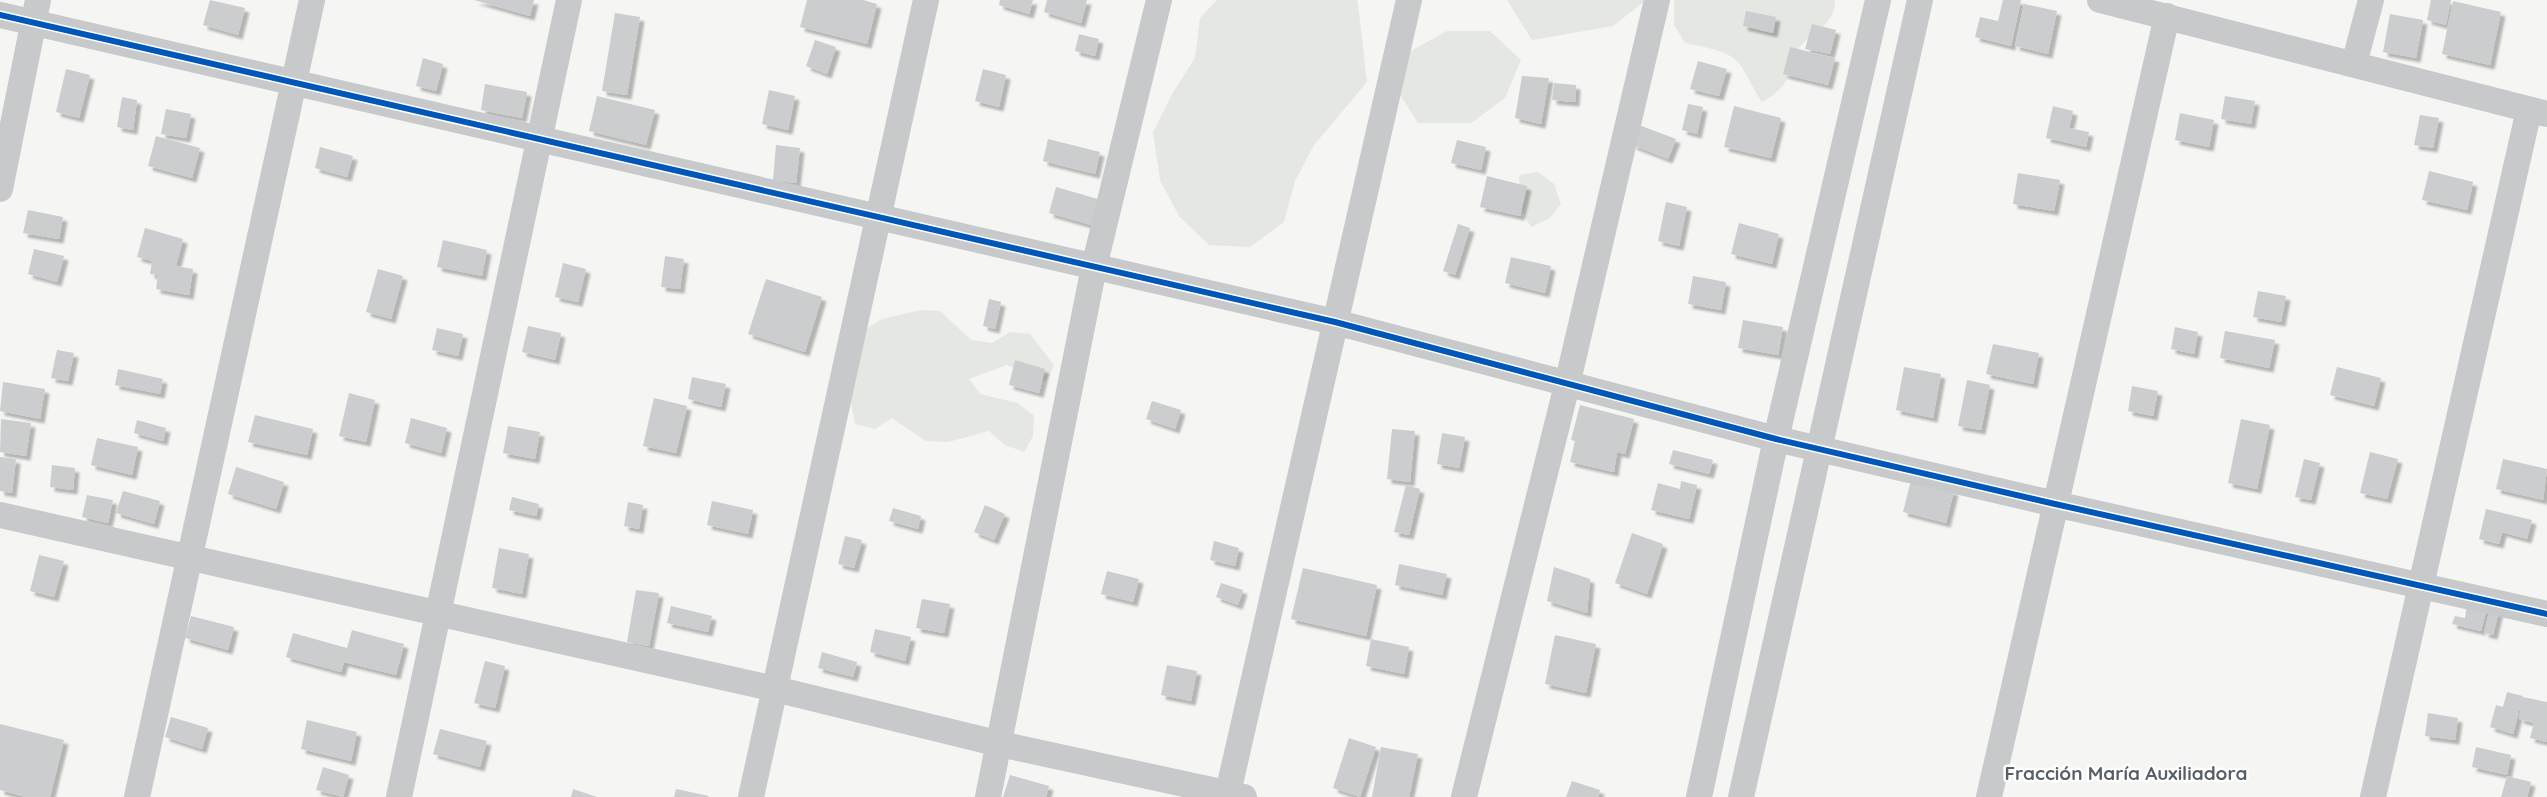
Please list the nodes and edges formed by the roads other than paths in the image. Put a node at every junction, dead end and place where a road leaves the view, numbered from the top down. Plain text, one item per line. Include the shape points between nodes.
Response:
1 (312, 0) edge
2 (569, 0) edge
3 (926, 0) edge
4 (1158, 0) edge
5 (1408, 0) edge
6 (1657, 0) edge
7 (1878, 0) edge
8 (1920, 0) edge
9 (2100, 0) edge
10 (2371, 0) edge
11 (36, 12) edge
12 (0, 15) edge
13 (2167, 16) junction
14 (2354, 64) junction
15 (295, 83) junction
16 (2538, 112) edge
17 (539, 139) junction
18 (0, 189) edge
19 (879, 218) junction
20 (1094, 267) junction
21 (1335, 322) junction
22 (1567, 385) junction
23 (1776, 439) junction
24 (1819, 449) junction
25 (2056, 504) junction
26 (0, 515) edge
27 (191, 558) junction
28 (2421, 584) junction
29 (438, 613) junction
30 (2547, 614) edge
31 (775, 689) junction
32 (1000, 744) junction
33 (1233, 796) edge
34 (137, 797) edge
35 (399, 797) edge
36 (751, 797) edge
37 (988, 797) edge
38 (1464, 797) edge
39 (1699, 797) edge
40 (1741, 797) edge
41 (1989, 797) edge
42 (2374, 797) edge

1 - 15 street
2 - 17 street
3 - 19 street
4 - 20 street
5 - 21 street
6 - 22 street
7 - 23 street
8 - 24 street
9 - 13 street
10 - 14 street
11 - 12 street
11 - 15 street
11 - 18 street
13 - 14 street
13 - 25 street
14 - 16 street
15 - 17 street
15 - 27 street
16 - 28 street
17 - 19 street
17 - 29 street
19 - 20 street
19 - 31 street
20 - 21 street
20 - 32 street
21 - 22 street
21 - 33 street
22 - 23 street
22 - 38 street
23 - 24 street
23 - 39 street
24 - 25 street
24 - 40 street
25 - 28 street
25 - 41 street
26 - 27 street
27 - 29 street
27 - 34 street
28 - 30 street
28 - 42 street
29 - 31 street
29 - 35 street
31 - 32 street
31 - 36 street
32 - 33 street
32 - 37 street

